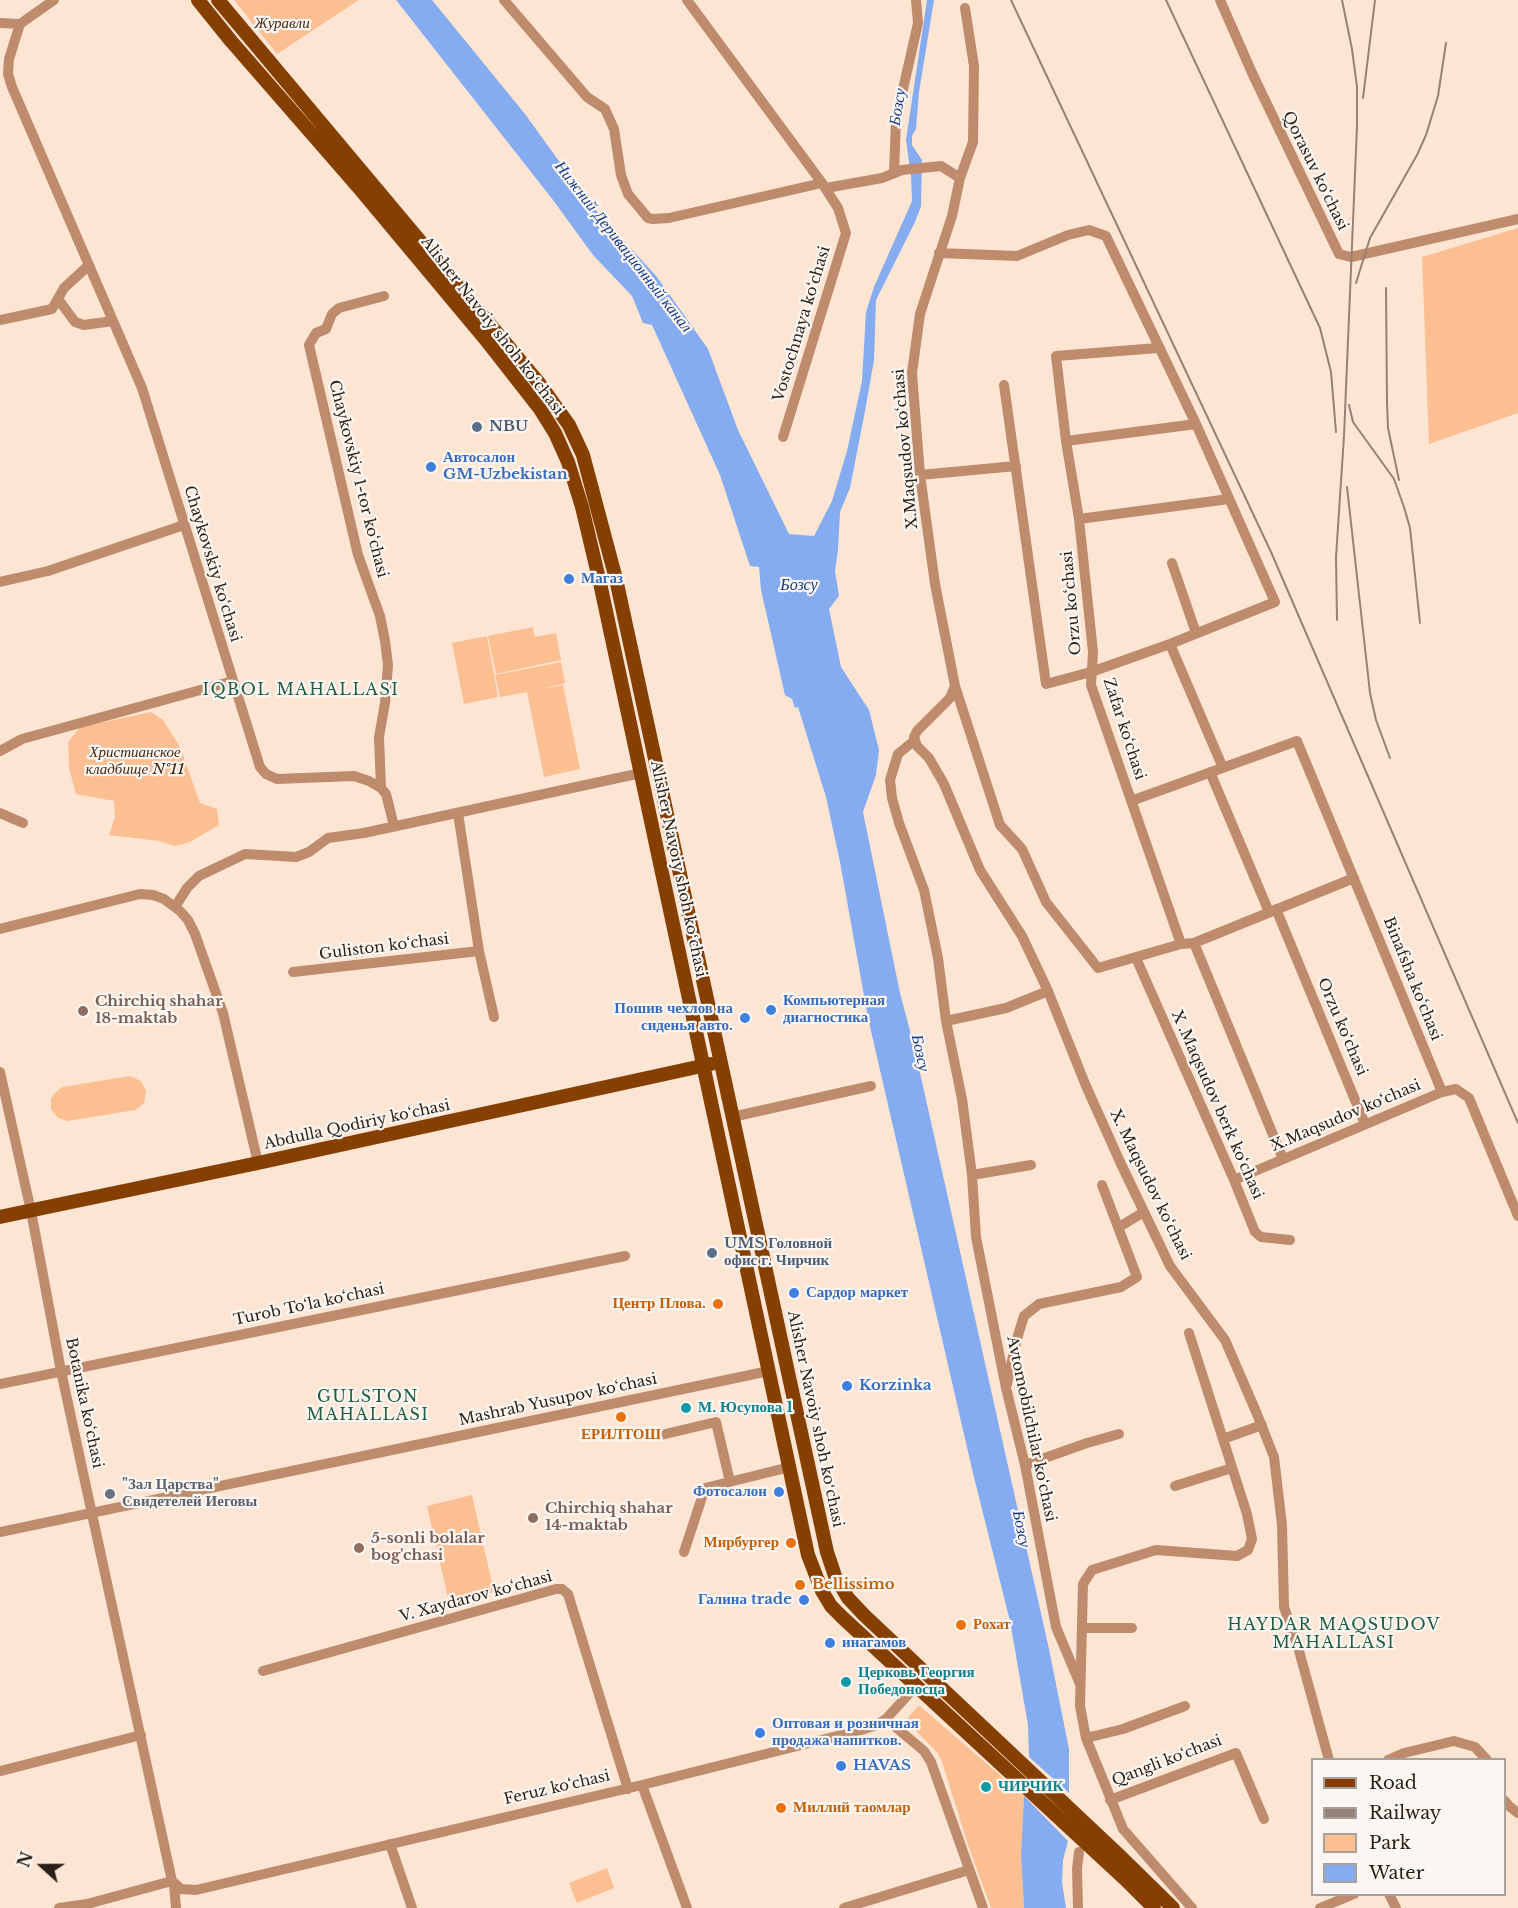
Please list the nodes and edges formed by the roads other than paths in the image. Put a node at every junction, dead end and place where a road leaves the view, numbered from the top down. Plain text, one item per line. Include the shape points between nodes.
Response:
1 (54, 0) edge
2 (198, 0) edge
3 (218, 0) edge
4 (504, 0) edge
5 (687, 0) edge
6 (916, 0) edge
7 (1220, 0) edge
8 (965, 8) dead end
9 (0, 22) edge
10 (20, 24) junction
11 (898, 172) junction
12 (960, 178) junction
13 (824, 186) junction
14 (1518, 219) edge
15 (939, 253) junction
16 (89, 266) junction
17 (384, 296) dead end
18 (57, 299) junction
19 (0, 320) edge
20 (113, 321) junction
21 (1158, 348) junction
22 (1004, 385) dead end
23 (1196, 424) junction
24 (783, 437) dead end
25 (1066, 441) junction
26 (1016, 466) junction
27 (920, 476) junction
28 (1229, 499) junction
29 (1079, 519) junction
30 (184, 525) junction
31 (1172, 563) dead end
32 (0, 582) edge
33 (1196, 633) junction
34 (1170, 644) junction
35 (1091, 672) junction
36 (233, 681) junction
37 (955, 686) junction
38 (915, 740) junction
39 (0, 752) edge
40 (1223, 768) junction
41 (1210, 772) junction
42 (641, 773) junction
43 (381, 788) junction
44 (1131, 801) junction
45 (0, 813) edge
46 (458, 813) junction
47 (23, 823) dead end
48 (394, 826) junction
49 (1354, 878) junction
50 (175, 907) junction
51 (1273, 910) junction
52 (0, 929) edge
53 (1194, 943) junction
54 (1181, 945) junction
55 (479, 951) junction
56 (1136, 958) junction
57 (293, 972) dead end
58 (1048, 991) junction
59 (494, 1017) dead end
60 (946, 1021) junction
61 (721, 1062) junction
62 (704, 1066) junction
63 (0, 1072) edge
64 (871, 1086) dead end
65 (1442, 1092) junction
66 (732, 1117) junction
67 (1365, 1124) junction
68 (1283, 1159) junction
69 (258, 1163) junction
70 (1031, 1165) dead end
71 (972, 1175) junction
72 (1234, 1180) junction
73 (1102, 1185) dead end
74 (31, 1211) junction
75 (1144, 1212) junction
76 (1518, 1216) edge
77 (0, 1217) edge
78 (1119, 1227) junction
79 (1290, 1240) dead end
80 (625, 1256) dead end
81 (1189, 1333) dead end
82 (62, 1371) junction
83 (769, 1371) junction
84 (0, 1384) edge
85 (1006, 1388) junction
86 (1262, 1425) junction
87 (1119, 1434) dead end
88 (657, 1436) dead end
89 (1223, 1439) junction
90 (1025, 1465) junction
91 (790, 1467) junction
92 (1232, 1468) junction
93 (730, 1482) junction
94 (1175, 1486) dead end
95 (92, 1514) junction
96 (0, 1532) edge
97 (684, 1552) dead end
98 (1082, 1628) junction
99 (1132, 1628) dead end
100 (263, 1671) dead end
101 (927, 1673) junction
102 (1080, 1684) junction
103 (916, 1686) junction
104 (1185, 1706) dead end
105 (886, 1719) junction
106 (141, 1735) junction
107 (1086, 1738) junction
108 (1328, 1758) edge
109 (1393, 1758) edge
110 (1485, 1758) edge
111 (1, 1772) edge
112 (642, 1785) junction
113 (628, 1789) junction
114 (1110, 1800) junction
115 (1506, 1802) edge
116 (1518, 1813) edge
117 (1264, 1819) dead end
118 (390, 1844) junction
119 (1079, 1852) dead end
120 (969, 1870) junction
121 (173, 1883) junction
122 (1349, 1896) edge
123 (59, 1908) edge
124 (176, 1908) edge
125 (412, 1908) edge
126 (687, 1908) edge
127 (844, 1908) edge
128 (983, 1908) edge
129 (1078, 1908) edge
130 (1154, 1908) edge
131 (1173, 1908) edge
132 (1192, 1908) edge
133 (1320, 1908) edge

1 - 10 street
2 - 42 main road, Alisher Navoiy shoh koʻchasi via 449,295 547,419 568,462 582,507
3 - 61 main road, Alisher Navoiy shoh koʻchasi via 539,383 577,441 616,579
4 - 13 street via 587,97 605,109 614,129 628,195 648,218
5 - 13 street, Vostochnaya ko‘chasi
6 - 11 street via 918,23 896,120
7 - 14 street, Qorasuv ko‘chasi via 1339,254 1351,257
8 - 12 street via 974,66 973,142
9 - 10 street
10 - 16 street, Chaykovskiy ko‘chasi via 9,59 10,80
11 - 12 street via 941,166
11 - 13 street
12 - 15 street, X.Maqsudov ko‘chasi
13 - 24 street, Vostochnaya ko‘chasi via 838,208 846,233
15 - 21 street via 1017,256 1089,230 1106,236
15 - 27 street, X.Maqsudov ko‘chasi via 920,314 912,373
16 - 18 street
16 - 20 street, Chaykovskiy ko‘chasi
17 - 43 street, Chaykovskiy 1-tor ko‘chasi via 339,308 326,329 316,333 309,345 358,555 385,641 388,665 379,737
18 - 19 street via 52,309
18 - 20 street via 75,322 84,325
20 - 30 street, Chaykovskiy ko‘chasi via 142,388
21 - 23 street
21 - 25 street, Orzu ko‘chasi via 1056,356
22 - 26 street, Zafar ko‘chasi
23 - 25 street
23 - 28 street
25 - 29 street, Orzu ko‘chasi
26 - 27 street
26 - 35 street, Zafar ko‘chasi via 1046,684
27 - 37 street, X.Maqsudov ko‘chasi
28 - 29 street
28 - 33 street, Orzu ko‘chasi via 1275,602
29 - 35 street, Orzu ko‘chasi via 1094,652
30 - 32 street via 48,571
30 - 36 street, Chaykovskiy ko‘chasi
31 - 33 street
33 - 34 street, Orzu ko‘chasi
34 - 35 street, Orzu ko‘chasi
34 - 40 street
35 - 44 street, Zafar ko‘chasi via 1091,686
36 - 39 street via 22,739
36 - 43 street, Chaykovskiy ko‘chasi via 266,774 281,779 354,776
37 - 38 street via 950,698 917,731
37 - 56 street, X.Maqsudov ko‘chasi via 1000,825 1022,849 1046,902 1098,968
38 - 58 street, X. Maqsudov ko‘chasi via 944,784 980,870 1022,936
38 - 60 street, Avtomobilchilar ko‘chasi via 898,754 890,780 899,823 924,890
40 - 41 street
40 - 49 street via 1297,741
41 - 44 street
41 - 51 street, Orzu ko‘chasi
42 - 46 street
42 - 62 main road, Alisher Navoiy shoh koʻchasi
43 - 48 street
44 - 54 street, Zafar ko‘chasi
45 - 47 street
46 - 48 street
46 - 55 street
48 - 50 street via 328,838 296,857 252,853 237,856 199,876
49 - 51 street
49 - 65 street, Binafsha ko‘chasi
50 - 52 street via 159,897 140,894
50 - 69 street via 191,925 223,1013
51 - 53 street
51 - 67 street, Orzu ko‘chasi
53 - 54 street
53 - 68 street
54 - 56 street
55 - 57 street, Guliston ko‘chasi
55 - 59 street
56 - 72 street, X .Maqsudov berk ko‘chasi
58 - 60 street via 1006,1008
58 - 75 street, X. Maqsudov ko‘chasi
60 - 71 street, Avtomobilchilar ko‘chasi
61 - 62 main road, Abdulla Qodiriy ko‘chasi
61 - 66 main road, Alisher Navoiy shoh koʻchasi
62 - 69 main road, Abdulla Qodiriy ko‘chasi
62 - 83 main road, Alisher Navoiy shoh koʻchasi
63 - 74 street, Botanika ko‘chasi
64 - 66 street
65 - 67 street, X.Maqsudov ko‘chasi
65 - 76 street, X.Maqsudov ko‘chasi via 1456,1089 1469,1098
66 - 101 main road, Alisher Navoiy shoh koʻchasi via 830,1564 854,1605
67 - 68 street, X.Maqsudov ko‘chasi
68 - 72 street, X.Maqsudov ko‘chasi
69 - 74 main road, Abdulla Qodiriy ko‘chasi
70 - 71 street
71 - 85 street, Avtomobilchilar ko‘chasi via 976,1237
72 - 79 street, X .Maqsudov berk ko‘chasi via 1255,1232 1268,1239
73 - 78 street
74 - 77 main road, Abdulla Qodiriy ko‘chasi
74 - 82 street, Botanika ko‘chasi
75 - 78 street
75 - 86 street, X. Maqsudov ko‘chasi via 1170,1266 1225,1340
78 - 85 street via 1137,1278 1121,1287 1039,1304 1024,1316
80 - 82 street, Turob To‘la ko‘chasi
81 - 89 street, Qangli ko‘chasi
82 - 84 street, Turob To‘la ko‘chasi
82 - 95 street, Botanika ko‘chasi
83 - 91 main road, Alisher Navoiy shoh koʻchasi
83 - 95 street, Mashrab Yusupov ko‘chasi
85 - 90 street, Avtomobilchilar ko‘chasi
86 - 89 street
86 - 108 street, X. Maqsudov ko‘chasi via 1274,1457 1282,1526 1284,1607
87 - 90 street
88 - 93 street via 716,1422
89 - 92 street, Qangli ko‘chasi
90 - 102 street, Avtomobilchilar ko‘chasi via 1056,1627
91 - 93 street
91 - 103 main road, Alisher Navoiy shoh koʻchasi via 808,1555 826,1599
92 - 94 street
92 - 98 street, Qangli ko‘chasi via 1252,1539 1248,1550 1237,1556 1156,1550 1092,1570 1083,1584
93 - 97 street via 705,1488
95 - 96 street, Mashrab Yusupov ko‘chasi
95 - 106 street, Botanika ko‘chasi
98 - 99 street
98 - 102 street, Qangli ko‘chasi
100 - 113 street, V. Xaydarov ko‘chasi via 562,1589 568,1594
101 - 103 main road, Feruz ko‘chasi
101 - 131 main road, Alisher Navoiy shoh koʻchasi
102 - 107 street, Qangli ko‘chasi
103 - 105 street, Feruz ko‘chasi
103 - 130 main road, Alisher Navoiy shoh koʻchasi
104 - 107 street
105 - 112 street, Feruz ko‘chasi via 870,1728
105 - 120 street via 931,1761
106 - 111 street
106 - 121 street, Botanika ko‘chasi
107 - 114 street, Qangli ko‘chasi
109 - 110 street via 1454,1742 1475,1747
112 - 113 street, Feruz ko‘chasi
112 - 126 street
113 - 118 street, Feruz ko‘chasi
114 - 117 street, Qangli ko‘chasi via 1236,1752
114 - 132 street, Qangli ko‘chasi via 1123,1829
115 - 116 street
118 - 121 street, Feruz ko‘chasi via 196,1890 181,1889
118 - 125 street
119 - 129 street
120 - 127 street
120 - 128 street
121 - 123 street, Feruz ko‘chasi
121 - 124 street
122 - 133 street

